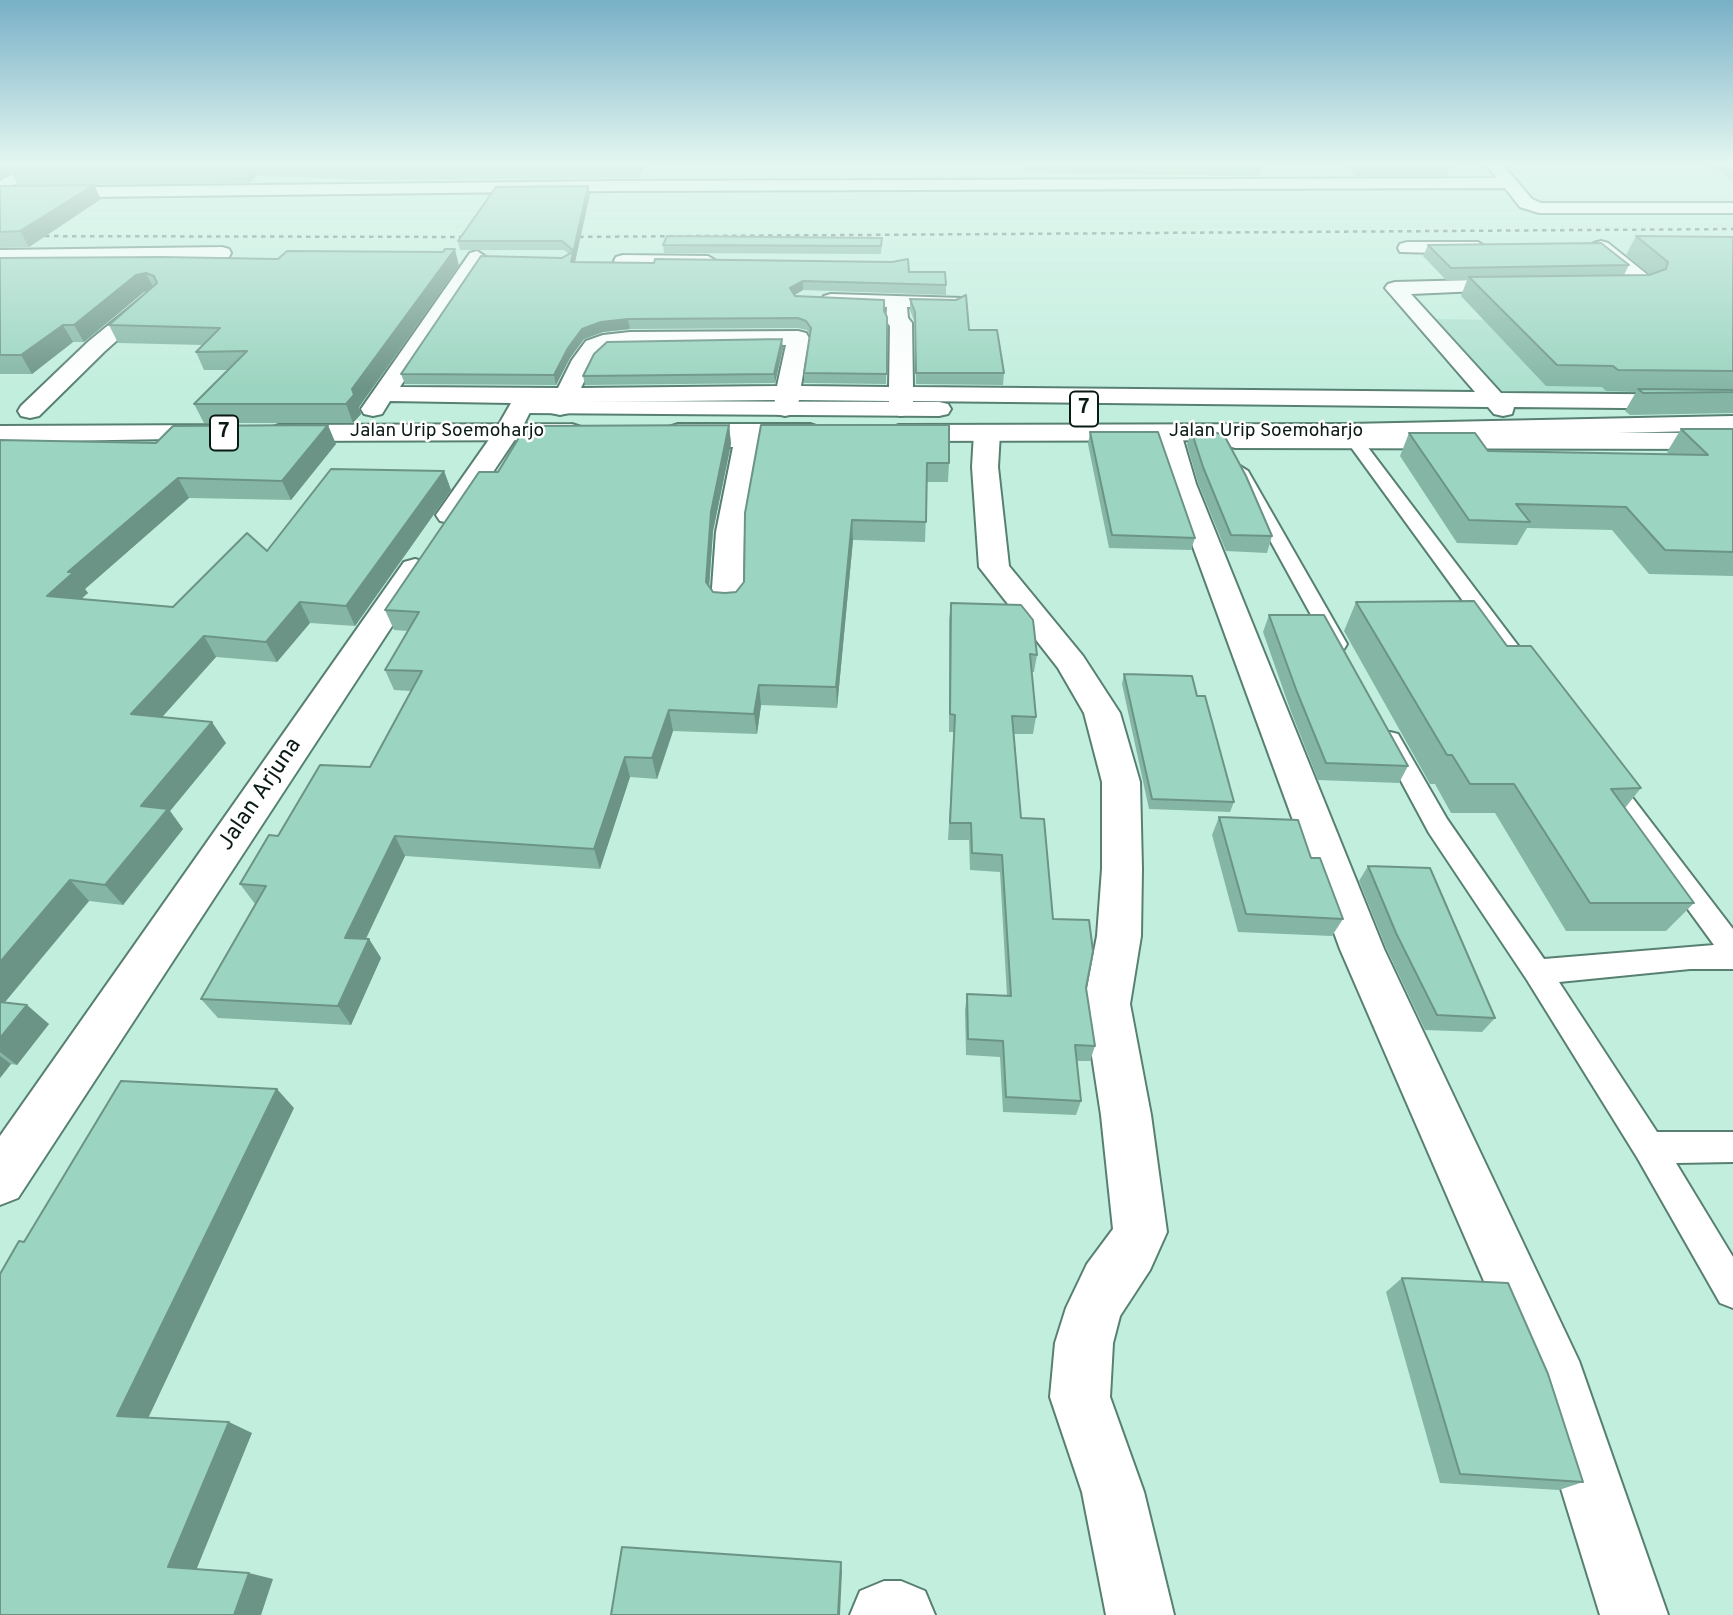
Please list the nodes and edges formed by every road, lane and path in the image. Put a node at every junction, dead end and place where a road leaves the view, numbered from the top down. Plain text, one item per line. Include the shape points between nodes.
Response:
1 (1628, 246) dead end
2 (1490, 247) edge
3 (1407, 248) dead end
4 (222, 253) dead end
5 (0, 256) edge
6 (453, 257) edge
7 (477, 257) junction
8 (502, 258) edge
9 (623, 261) edge
10 (733, 262) edge
11 (1530, 285) edge
12 (1584, 286) edge
13 (153, 298) edge
14 (816, 299) edge
15 (897, 301) junction
16 (955, 302) edge
17 (785, 401) junction
18 (378, 402) junction
19 (563, 402) junction
20 (900, 402) junction
21 (1733, 402) edge
22 (1498, 405) junction
23 (1733, 409) edge
24 (0, 411) edge
25 (30, 411) junction
26 (221, 411) edge
27 (276, 411) edge
28 (1733, 423) edge
29 (510, 426) junction
30 (0, 434) edge
31 (748, 435) junction
32 (987, 436) junction
33 (1169, 436) junction
34 (1222, 436) junction
35 (1352, 436) junction
36 (880, 438) edge
37 (653, 439) edge
38 (827, 439) edge
39 (1733, 441) edge
40 (727, 602) edge
41 (1351, 670) edge
42 (1536, 684) edge
43 (1378, 718) edge
44 (1594, 762) edge
45 (1733, 950) edge
46 (1733, 957) edge
47 (1536, 972) junction
48 (1733, 1147) edge
49 (1649, 1148) junction
50 (0, 1180) edge
51 (1733, 1290) edge
52 (1622, 1613) edge
53 (884, 1615) edge
54 (901, 1615) edge
55 (1140, 1615) edge

1 - 12 main road via 1594,247 1646,283
2 - 3 main road
4 - 5 main road
6 - 7 main road
7 - 8 main road
7 - 18 main road
9 - 10 main road
11 - 22 main road via 1395,288
13 - 25 main road
14 - 15 main road
15 - 16 main road
15 - 20 main road
17 - 19 main road, Jalan Urip Soemoharjo / 7
17 - 19 main road via 800,328 603,342 583,360
17 - 20 main road, Jalan Urip Soemoharjo / 7
18 - 19 main road
18 - 27 main road, Jalan Urip Soemoharjo / 7
18 - 29 main road, Jalan Urip Soemoharjo / 7
19 - 29 main road, Jalan Urip Soemoharjo / 7
20 - 22 main road, Jalan Urip Soemoharjo / 7
21 - 22 main road
22 - 23 main road, Jalan Urip Soemoharjo / 7
24 - 25 main road, 7
25 - 26 main road, 7
28 - 35 main road, Jalan Urip Soemoharjo
29 - 30 main road, Jalan Urip Soemoharjo / 7
29 - 31 main road via 605,434
29 - 50 main road, Jalan Arjuna
31 - 32 main road
31 - 37 main road
31 - 38 main road
31 - 40 main road via 730,532
32 - 33 main road
32 - 36 main road
32 - 55 main road via 985,467 994,567 1071,663 1101,713 1121,782 1119,936 1107,1004 1140,1232 1094,1308 1084,1343 1080,1397 1114,1493
33 - 34 main road
33 - 52 main road via 1183,484 1362,949 1558,1382
34 - 35 main road
34 - 41 lane
35 - 39 main road
35 - 42 lane
43 - 47 lane via 1438,826
44 - 45 lane
46 - 47 lane
47 - 49 lane
48 - 49 lane
49 - 51 lane
53 - 54 main road

